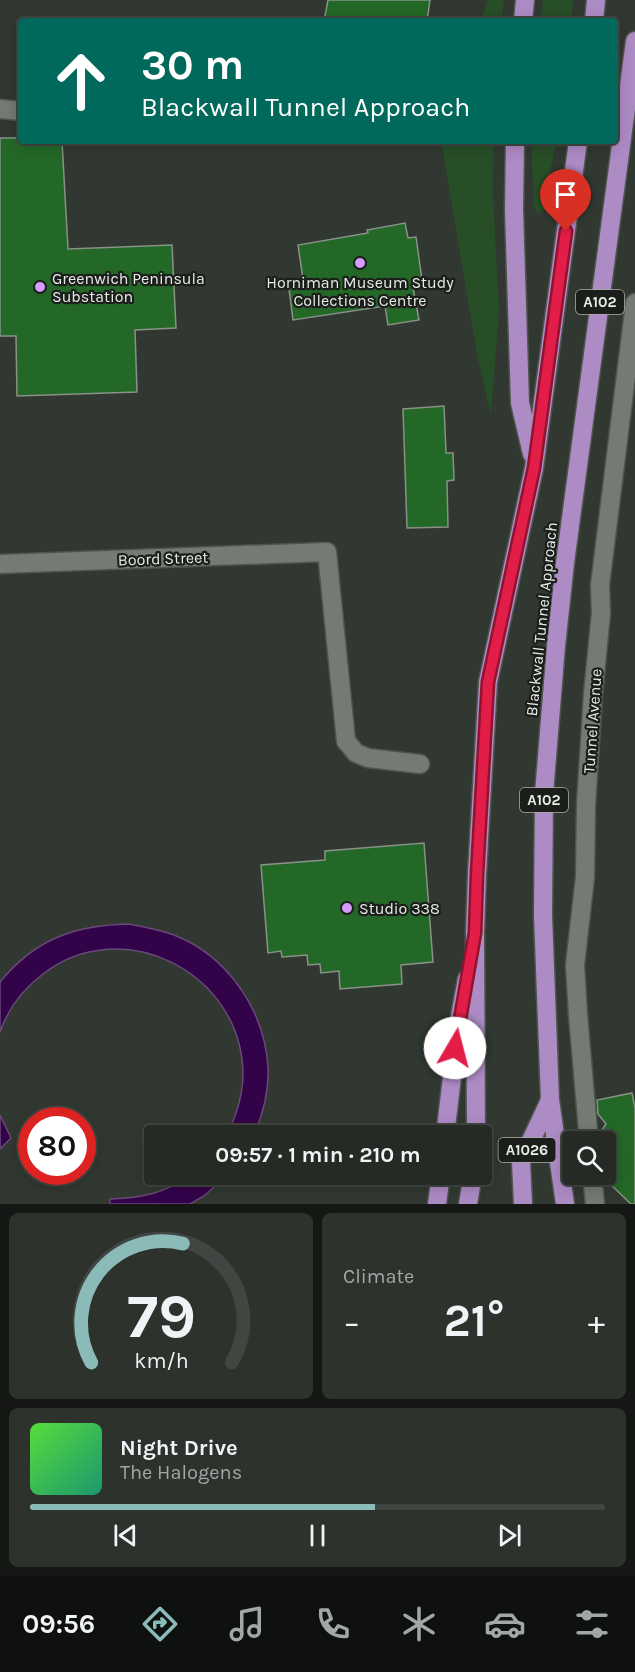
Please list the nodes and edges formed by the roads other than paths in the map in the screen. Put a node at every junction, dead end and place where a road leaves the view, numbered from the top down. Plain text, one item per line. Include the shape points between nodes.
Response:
1 (525, 0) edge
2 (596, 0) edge
3 (523, 18) edge
4 (594, 18) edge
5 (635, 41) edge
6 (0, 109) edge
7 (18, 111) edge
8 (515, 144) edge
9 (578, 144) edge
10 (635, 303) edge
11 (634, 323) edge
12 (534, 468) junction
13 (0, 564) edge
14 (420, 764) dead end
15 (475, 933) junction
16 (550, 1100) junction
17 (446, 1125) edge
18 (476, 1125) edge
19 (588, 1131) edge
20 (440, 1185) edge
21 (471, 1185) edge
22 (593, 1185) edge
23 (437, 1204) edge
24 (468, 1204) edge
25 (523, 1204) edge
26 (565, 1204) edge
27 (595, 1204) edge

1 - 3 highway
2 - 4 highway
5 - 16 highway, Blackwall Tunnel Approach / A102 via 565,563 544,794 543,915
6 - 7 street
8 - 12 highway via 520,403
9 - 12 highway, Blackwall Tunnel Approach / A102
10 - 11 street, Tunnel Avenue
11 - 19 street, Tunnel Avenue via 600,585 585,877 575,965
12 - 15 highway, Blackwall Tunnel Approach / A102 via 488,682
13 - 14 street, Boord Street via 327,552 346,741 356,753 368,758
15 - 17 highway
15 - 18 highway, Blackwall Tunnel Approach / A102
16 - 25 highway, A1026 via 521,1162
16 - 26 highway, Blackwall Tunnel Approach / A102
20 - 23 highway
21 - 24 highway
22 - 27 street

